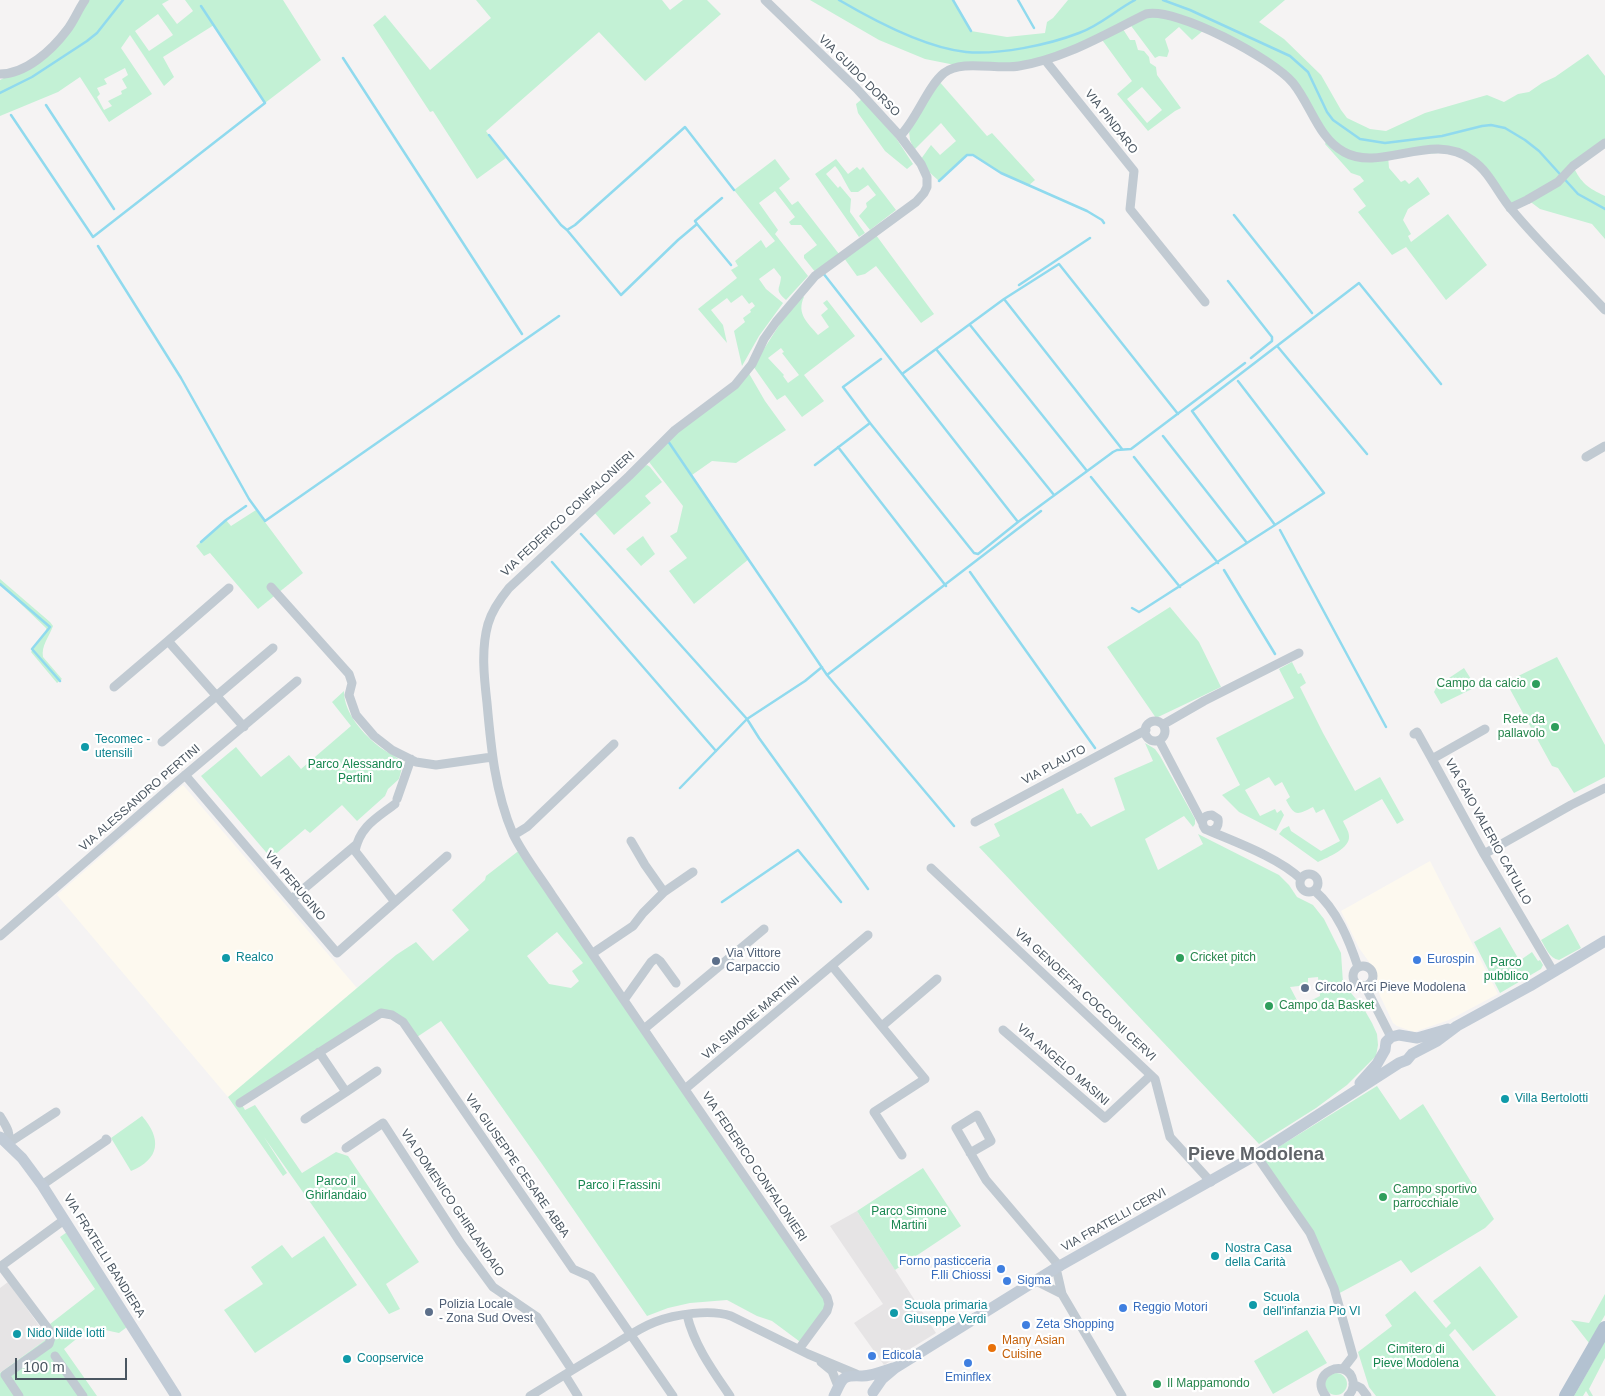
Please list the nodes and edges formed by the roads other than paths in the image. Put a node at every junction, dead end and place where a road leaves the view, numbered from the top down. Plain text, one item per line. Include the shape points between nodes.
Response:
1 (85, 0) edge
2 (765, 0) edge
3 (1045, 60) junction
4 (0, 74) edge
5 (900, 136) junction
6 (1605, 143) edge
7 (1510, 208) junction
8 (1205, 302) dead end
9 (1605, 310) edge
10 (1605, 446) edge
11 (1586, 457) dead end
12 (272, 587) dead end
13 (230, 588) dead end
14 (168, 641) junction
15 (273, 648) dead end
16 (1299, 653) dead end
17 (297, 681) dead end
18 (114, 687) dead end
19 (216, 695) junction
20 (1164, 724) junction
21 (244, 727) junction
22 (1485, 729) dead end
23 (1146, 730) junction
24 (1414, 734) dead end
25 (1158, 740) junction
26 (162, 742) dead end
27 (614, 744) dead end
28 (492, 757) junction
29 (411, 759) junction
30 (1432, 759) junction
31 (185, 775) junction
32 (1605, 788) edge
33 (1206, 818) junction
34 (975, 822) dead end
35 (1218, 822) junction
36 (1210, 831) junction
37 (514, 835) junction
38 (631, 841) dead end
39 (357, 844) junction
40 (1241, 845) junction
41 (1484, 854) junction
42 (447, 856) dead end
43 (931, 868) dead end
44 (693, 872) dead end
45 (1301, 879) junction
46 (1315, 891) junction
47 (664, 892) junction
48 (294, 897) dead end
49 (394, 902) junction
50 (764, 929) dead end
51 (868, 935) dead end
52 (0, 936) edge
53 (1605, 941) edge
54 (593, 953) junction
55 (832, 966) junction
56 (1358, 967) junction
57 (1553, 971) junction
58 (937, 979) dead end
59 (676, 983) dead end
60 (1366, 986) junction
61 (624, 1000) junction
62 (882, 1026) junction
63 (1457, 1026) junction
64 (644, 1029) junction
65 (1003, 1030) dead end
66 (1406, 1036) junction
67 (1392, 1037) junction
68 (1385, 1050) junction
69 (320, 1052) junction
70 (1412, 1054) junction
71 (1399, 1063) junction
72 (377, 1070) dead end
73 (1151, 1075) junction
74 (685, 1089) junction
75 (346, 1092) junction
76 (1347, 1097) junction
77 (240, 1103) dead end
78 (56, 1112) dead end
79 (0, 1116) edge
80 (305, 1119) dead end
81 (106, 1139) dead end
82 (4, 1140) edge
83 (346, 1148) dead end
84 (970, 1153) dead end
85 (1256, 1155) junction
86 (902, 1156) dead end
87 (1211, 1182) junction
88 (42, 1185) junction
89 (64, 1220) junction
90 (1058, 1267) junction
91 (1036, 1281) junction
92 (1062, 1294) junction
93 (688, 1315) junction
94 (1605, 1328) edge
95 (630, 1335) junction
96 (799, 1349) junction
97 (808, 1354) junction
98 (55, 1356) dead end
99 (895, 1368) junction
100 (1343, 1369) junction
101 (569, 1372) junction
102 (859, 1375) junction
103 (1353, 1384) junction
104 (836, 1392) edge
105 (872, 1394) edge
106 (19, 1396) edge
107 (83, 1396) edge
108 (176, 1396) edge
109 (530, 1396) edge
110 (578, 1396) edge
111 (672, 1396) edge
112 (730, 1396) edge
113 (1122, 1396) edge
114 (1325, 1396) edge
115 (1348, 1396) edge
116 (1367, 1396) edge
117 (1566, 1396) edge

1 - 4 street via 66,32 43,55 17,71
2 - 5 street, VIA GUIDO DORSO via 856,88
3 - 5 street, VIA GUIDO DORSO via 1010,67 960,66 950,70 938,80
3 - 7 street, VIA GUIDO DORSO via 1146,14 1159,12 1174,16 1267,60 1297,89 1328,139 1344,152 1363,158 1438,148 1457,152 1480,167
3 - 8 street, VIA PINDARO via 1134,171 1130,209
5 - 28 street, VIA FEDERICO CONFALONIERI via 927,177 927,187 921,198 815,276 776,322 752,364 735,385 675,430 498,600 488,624 484,651
6 - 7 street via 1573,166 1558,182
7 - 9 street, VIA GUIDO DORSO
10 - 11 street
12 - 29 street via 349,674 352,683 349,695 356,715 374,736
13 - 14 street
14 - 18 street
14 - 19 street
15 - 19 street
16 - 20 street, VIA PLAUTO
17 - 21 street, VIA ALESSANDRO PERTINI
19 - 21 street
19 - 26 street
20 - 23 street, VIA PLAUTO via 1153,721
20 - 25 street via 1165,734
21 - 31 street, VIA ALESSANDRO PERTINI
22 - 30 street, VIA GAIO VALERIO CATULLO
23 - 25 street via 1149,738
23 - 34 street, VIA PLAUTO
24 - 30 street via 1417,732
25 - 33 street via 1188,795
27 - 37 street via 527,827
28 - 29 street via 436,765
28 - 37 street, VIA FEDERICO CONFALONIERI via 500,796
29 - 39 street, VIA PERUGINO via 396,801 366,827
30 - 41 street, VIA GAIO VALERIO CATULLO
31 - 49 street, VIA PERUGINO via 337,953
31 - 52 street, VIA ALESSANDRO PERTINI
32 - 41 street
33 - 35 street via 1214,815
33 - 36 street via 1205,829
35 - 36 street
35 - 40 street
36 - 40 street
37 - 54 street, VIA FEDERICO CONFALONIERI
38 - 47 street
39 - 48 street, VIA PERUGINO
39 - 49 street via 355,851
40 - 45 street via 1291,870
41 - 57 street, VIA GAIO VALERIO CATULLO
42 - 49 street, VIA PERUGINO
43 - 73 street, VIA GENOEFFA COCCONI CERVI
44 - 47 street
45 - 46 street via 1300,886 1304,890
45 - 46 street via 1308,874 1314,875 1319,881
46 - 56 street via 1339,923
47 - 54 street via 633,926
50 - 64 street
51 - 55 street, VIA SIMONE MARTINI
53 - 57 main road, VIA FRATELLI CERVI
54 - 61 street, VIA FEDERICO CONFALONIERI
55 - 62 street
55 - 74 street, VIA SIMONE MARTINI
56 - 60 street via 1353,973 1353,981 1359,986
56 - 60 street via 1369,968 1373,974 1372,981
57 - 63 main road, VIA FRATELLI CERVI
58 - 62 street
59 - 61 street via 656,958
60 - 67 street
61 - 64 street, VIA FEDERICO CONFALONIERI
62 - 86 street via 925,1079 874,1112
63 - 66 main road, VIA FRATELLI CERVI via 1417,1038
63 - 70 main road, VIA FRATELLI CERVI
64 - 74 street, VIA FEDERICO CONFALONIERI
65 - 73 street, VIA ANGELO MASINI via 1105,1118
66 - 67 main road, VIA FRATELLI CERVI
66 - 70 main road via 1413,1046
67 - 68 main road, VIA FRATELLI CERVI via 1386,1042
68 - 71 main road via 1388,1058
68 - 76 main road, VIA FRATELLI CERVI via 1378,1064
69 - 75 street
69 - 77 street, VIA GIUSEPPE CESARE ABBA
69 - 95 street, VIA GIUSEPPE CESARE ABBA via 381,1013 403,1022 573,1269 591,1277
70 - 71 main road, VIA FRATELLI CERVI
71 - 76 main road, VIA FRATELLI CERVI
72 - 75 street
73 - 87 street, VIA GENOEFFA COCCONI CERVI via 1155,1079 1170,1137
74 - 96 street, VIA FEDERICO CONFALONIERI via 827,1297 827,1311
75 - 80 street
76 - 85 main road, VIA FRATELLI CERVI
78 - 82 street
79 - 82 street via 10,1132 10,1137
81 - 88 street
82 - 88 main road, VIA FRATELLI BANDIERA
83 - 101 street, VIA DOMENICO GHIRLANDAIO via 383,1123 493,1287 537,1317
84 - 90 street via 986,1180
85 - 87 main road, VIA FRATELLI CERVI
85 - 100 street via 1310,1233 1334,1288 1353,1356
87 - 90 main road, VIA FRATELLI CERVI
88 - 89 main road, VIA FRATELLI BANDIERA
89 - 106 street via 1,1266 52,1334 49,1344 5,1375
89 - 108 main road, VIA FRATELLI BANDIERA
90 - 91 main road, VIA FRATELLI CERVI
90 - 92 street
91 - 92 street
91 - 99 main road, VIA FRATELLI CERVI
92 - 113 street
93 - 95 street via 656,1322
93 - 96 street via 726,1314
93 - 112 street via 702,1352
94 - 117 main road
95 - 101 street
95 - 111 street, VIA GIUSEPPE CESARE ABBA
96 - 97 street
97 - 102 street
97 - 104 street via 832,1370
98 - 107 street
99 - 102 main road, VIA FRATELLI CERVI
99 - 105 main road, VIA FRATELLI CERVI
100 - 103 street
100 - 114 street via 1334,1369 1323,1377 1321,1386
101 - 109 street
101 - 110 street
102 - 104 main road, VIA FRATELLI CERVI via 845,1377
102 - 105 main road, VIA FRATELLI CERVI via 870,1382
103 - 115 street
103 - 116 street

